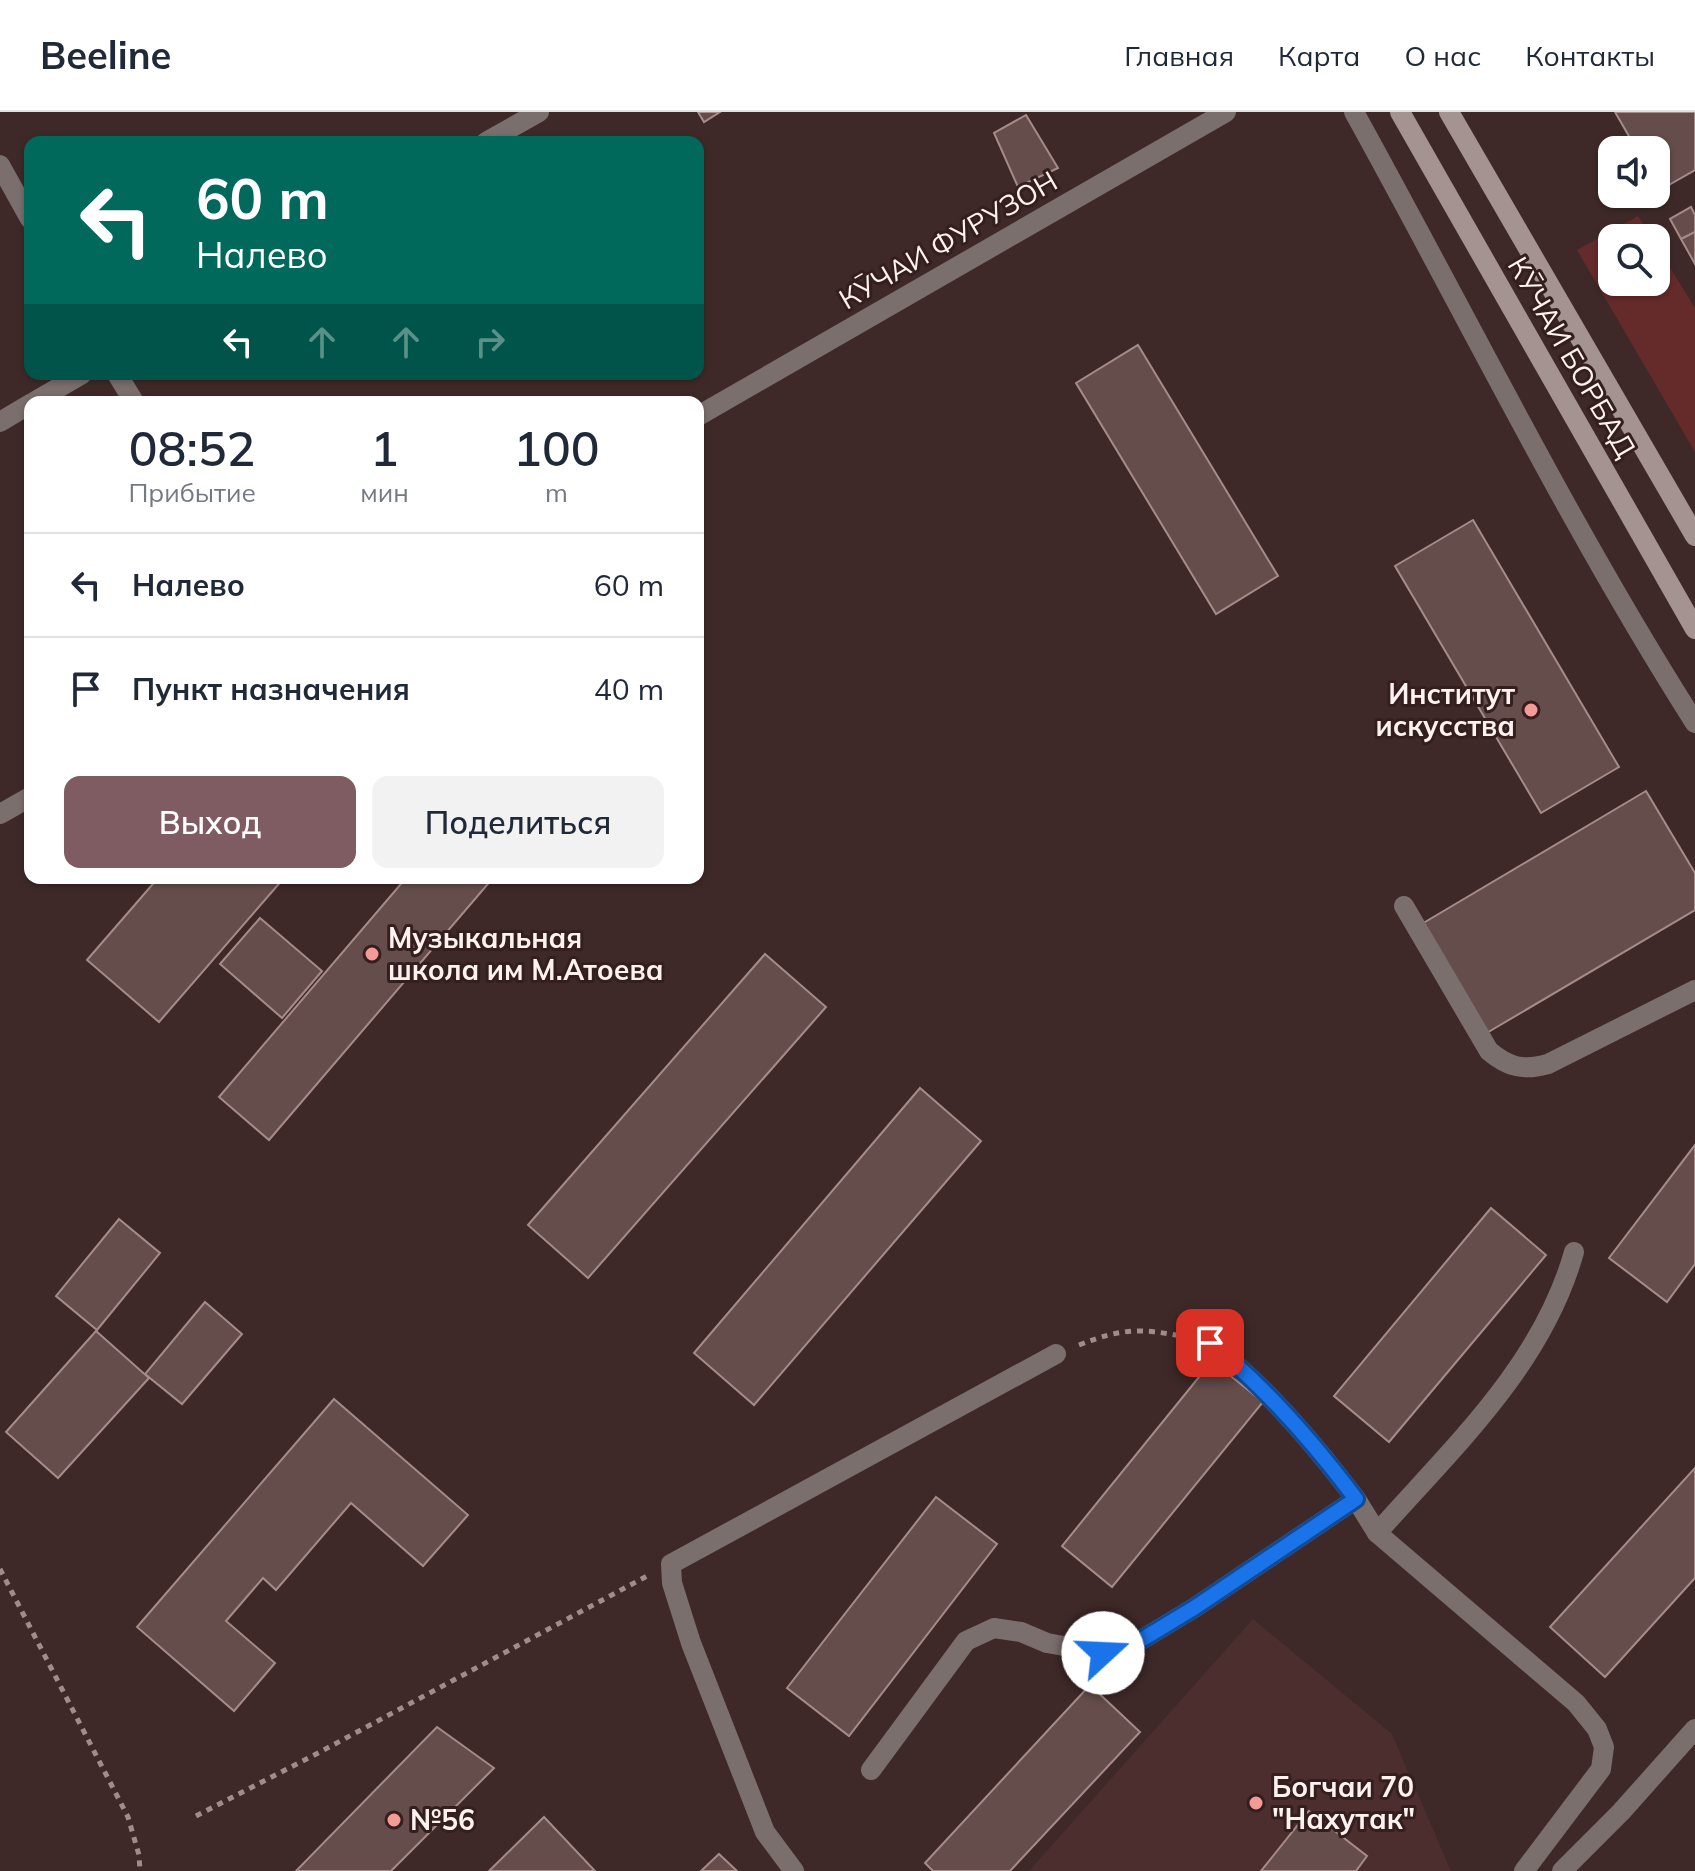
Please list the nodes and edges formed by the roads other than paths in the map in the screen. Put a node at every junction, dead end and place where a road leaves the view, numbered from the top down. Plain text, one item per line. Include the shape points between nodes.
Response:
1 (539, 112) edge
2 (1226, 112) edge
3 (1354, 112) edge
4 (1400, 112) edge
5 (1449, 112) edge
6 (497, 136) edge
7 (0, 165) edge
8 (24, 208) edge
9 (72, 380) edge
10 (44, 396) edge
11 (24, 408) edge
12 (704, 413) edge
13 (0, 422) edge
14 (1695, 536) edge
15 (1695, 629) edge
16 (1695, 723) edge
17 (24, 800) edge
18 (0, 814) edge
19 (1404, 906) dead end
20 (1695, 990) edge
21 (1574, 1252) dead end
22 (1210, 1343) road end
23 (1056, 1354) road end
24 (1356, 1499) junction
25 (1377, 1533) junction
26 (1695, 1729) edge
27 (871, 1770) dead end
28 (794, 1871) edge
29 (1524, 1871) edge
30 (1562, 1871) edge

1 - 6 street
2 - 12 street, КӮЧАИ ФУРУЗОН
3 - 16 street via 1529,437
4 - 15 main road, КӮЧАИ БОРБАД
5 - 14 main road, КӮЧАИ БОРБАД
7 - 8 street
9 - 10 street
11 - 13 street
17 - 18 street
19 - 20 street via 1489,1051 1518,1068 1548,1064
21 - 25 street via 1546,1323 1515,1374
22 - 24 street via 1321,1452
23 - 28 street via 671,1564 691,1643 765,1832
24 - 25 street
24 - 27 street via 1136,1643 1103,1653 994,1628 966,1641
25 - 29 street via 1576,1703 1597,1729 1604,1747 1601,1769
26 - 30 street

